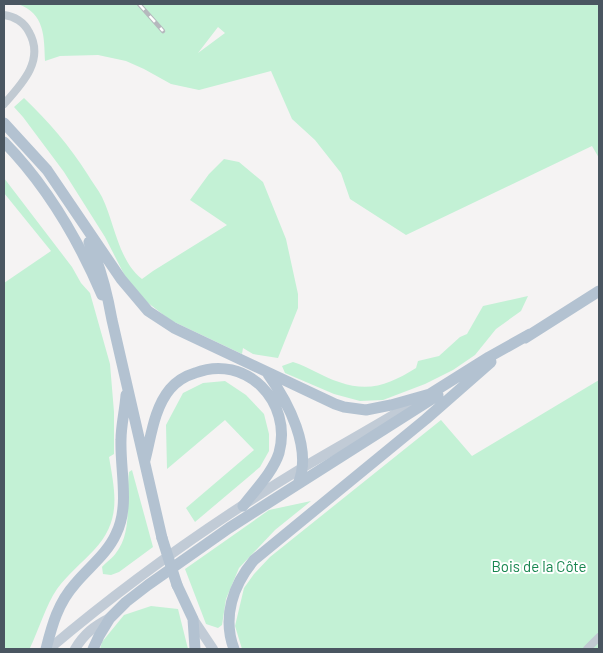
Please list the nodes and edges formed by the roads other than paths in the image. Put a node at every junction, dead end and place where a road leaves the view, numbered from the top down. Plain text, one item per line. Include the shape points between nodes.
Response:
1 (4, 14) edge
2 (4, 104) edge
3 (4, 123) edge
4 (4, 142) edge
5 (76, 213) junction
6 (599, 291) edge
7 (112, 320) junction
8 (530, 334) junction
9 (492, 362) junction
10 (268, 374) junction
11 (127, 385) junction
12 (430, 394) junction
13 (144, 462) junction
14 (302, 468) junction
15 (298, 484) junction
16 (242, 506) junction
17 (110, 618) junction
18 (193, 619) junction
19 (599, 637) edge
20 (62, 638) junction
21 (47, 649) edge
22 (57, 649) edge
23 (75, 649) edge
24 (93, 649) edge
25 (195, 649) edge
26 (213, 649) edge
27 (234, 649) edge
28 (587, 649) edge

1 - 2 street via 27,27 35,46 33,63 26,79
3 - 5 main road via 47,170
4 - 7 main road via 36,178 67,226 90,267
5 - 7 main road via 103,277
5 - 10 main road via 124,283 148,311 174,328
6 - 8 main road
7 - 11 main road
8 - 9 main road
8 - 12 main road
9 - 15 main road
9 - 27 main road via 254,560 239,580 232,601 229,633
10 - 12 main road via 355,409 378,408
10 - 14 main road via 291,414 300,442
11 - 13 main road
11 - 21 main road via 121,439 123,509 120,525 108,548 62,600
12 - 14 main road
13 - 16 main road via 161,402 179,380 201,370 215,368 248,376 270,396 280,418 282,433 276,460
13 - 18 main road, bridge via 162,538
14 - 15 main road
14 - 16 main road
15 - 17 main road via 148,585
16 - 20 main road via 136,579
17 - 23 main road via 89,630
17 - 24 main road
18 - 25 main road
18 - 26 main road
19 - 28 street
20 - 21 main road
20 - 22 main road

